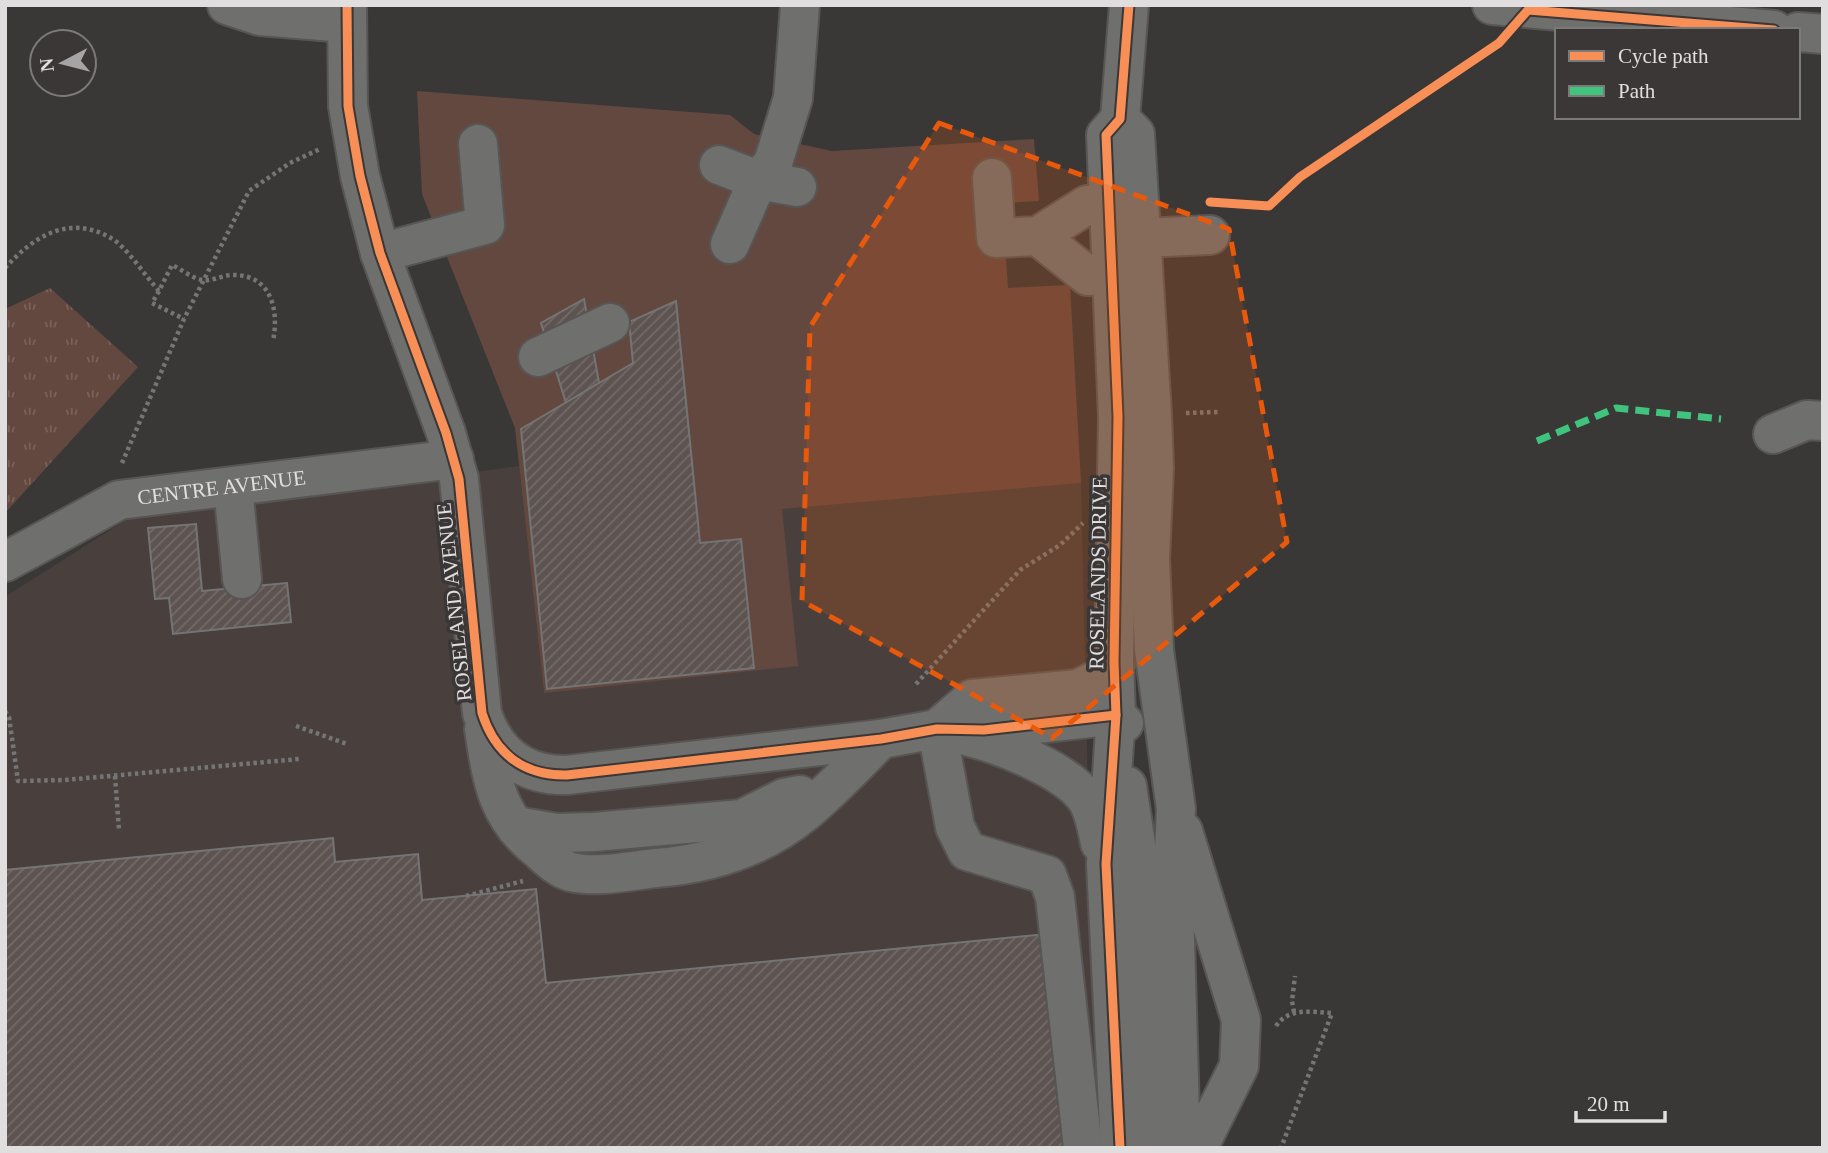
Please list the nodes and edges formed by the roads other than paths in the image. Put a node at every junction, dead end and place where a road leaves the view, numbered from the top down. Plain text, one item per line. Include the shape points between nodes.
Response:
1 (227, 5) edge
2 (800, 5) edge
3 (1129, 5) edge
4 (1492, 5) edge
5 (346, 14) edge
6 (1751, 28) edge
7 (1800, 32) edge
8 (1823, 34) edge
9 (1120, 119) junction
10 (478, 144) dead end
11 (719, 165) dead end
12 (992, 178) dead end
13 (758, 180) junction
14 (797, 187) dead end
15 (1109, 204) junction
16 (1210, 235) dead end
17 (1038, 236) junction
18 (1141, 238) junction
19 (730, 244) dead end
20 (380, 253) junction
21 (1112, 275) junction
22 (610, 323) dead end
23 (538, 357) dead end
24 (1823, 421) edge
25 (1773, 434) dead end
26 (454, 459) junction
27 (233, 487) junction
28 (5, 562) edge
29 (242, 579) dead end
30 (1154, 650) junction
31 (1114, 662) junction
32 (1078, 689) junction
33 (482, 713) junction
34 (1116, 715) junction
35 (937, 729) junction
36 (881, 739) junction
37 (567, 775) junction
38 (1176, 810) junction
39 (515, 827) junction
40 (1106, 864) junction
41 (1173, 871) junction
42 (1083, 1148) edge
43 (1120, 1148) edge
44 (1154, 1148) edge
45 (1181, 1148) edge
46 (1198, 1148) edge

1 - 5 street via 260,16
2 - 13 street via 793,98 773,163
3 - 9 street, ROSELANDS DRIVE
4 - 6 street
5 - 20 street, ROSELAND AVENUE via 348,106
7 - 8 street
9 - 15 street, ROSELANDS DRIVE via 1106,135
9 - 18 street, ROSELANDS DRIVE via 1135,134
10 - 20 street via 485,225
11 - 13 street
12 - 17 street via 996,238
13 - 14 street
13 - 19 street
15 - 17 street via 1087,205
15 - 21 street, ROSELANDS DRIVE
16 - 18 street
17 - 21 street via 1088,276
18 - 30 street, ROSELANDS DRIVE via 1154,468 1150,559
20 - 26 street, ROSELAND AVENUE
21 - 31 street, ROSELANDS DRIVE via 1118,417
22 - 23 street
24 - 25 street via 1807,420
26 - 27 street, CENTRE AVENUE
26 - 33 street, ROSELAND AVENUE
27 - 28 street, CENTRE AVENUE via 119,500
27 - 29 street
30 - 34 street, ROSELANDS DRIVE
30 - 38 street, ROSELANDS DRIVE
31 - 32 street via 1100,678
31 - 34 street, ROSELANDS DRIVE
32 - 34 street, ROSELANDS DRIVE
32 - 35 street via 972,699
33 - 37 street, ROSELAND AVENUE via 498,747 512,760 537,772
33 - 39 street via 493,786
34 - 35 street, ROSELAND AVENUE via 984,730
34 - 40 street, ROSELANDS DRIVE
34 - 41 street, ROSELANDS DRIVE via 1141,740 1157,840
34 - 44 street via 1144,896
35 - 36 street, ROSELAND AVENUE
35 - 40 street via 994,743 1076,788 1087,799
35 - 42 street via 955,827 967,851 1047,875 1051,886 1061,932
36 - 37 street, ROSELAND AVENUE
36 - 39 street via 829,789 784,798 742,819 594,832
37 - 39 street via 540,780 517,795 512,809
38 - 41 street, ROSELANDS DRIVE
38 - 46 street via 1241,1020 1239,1066
40 - 43 street, ROSELANDS DRIVE
41 - 45 street, ROSELANDS DRIVE

